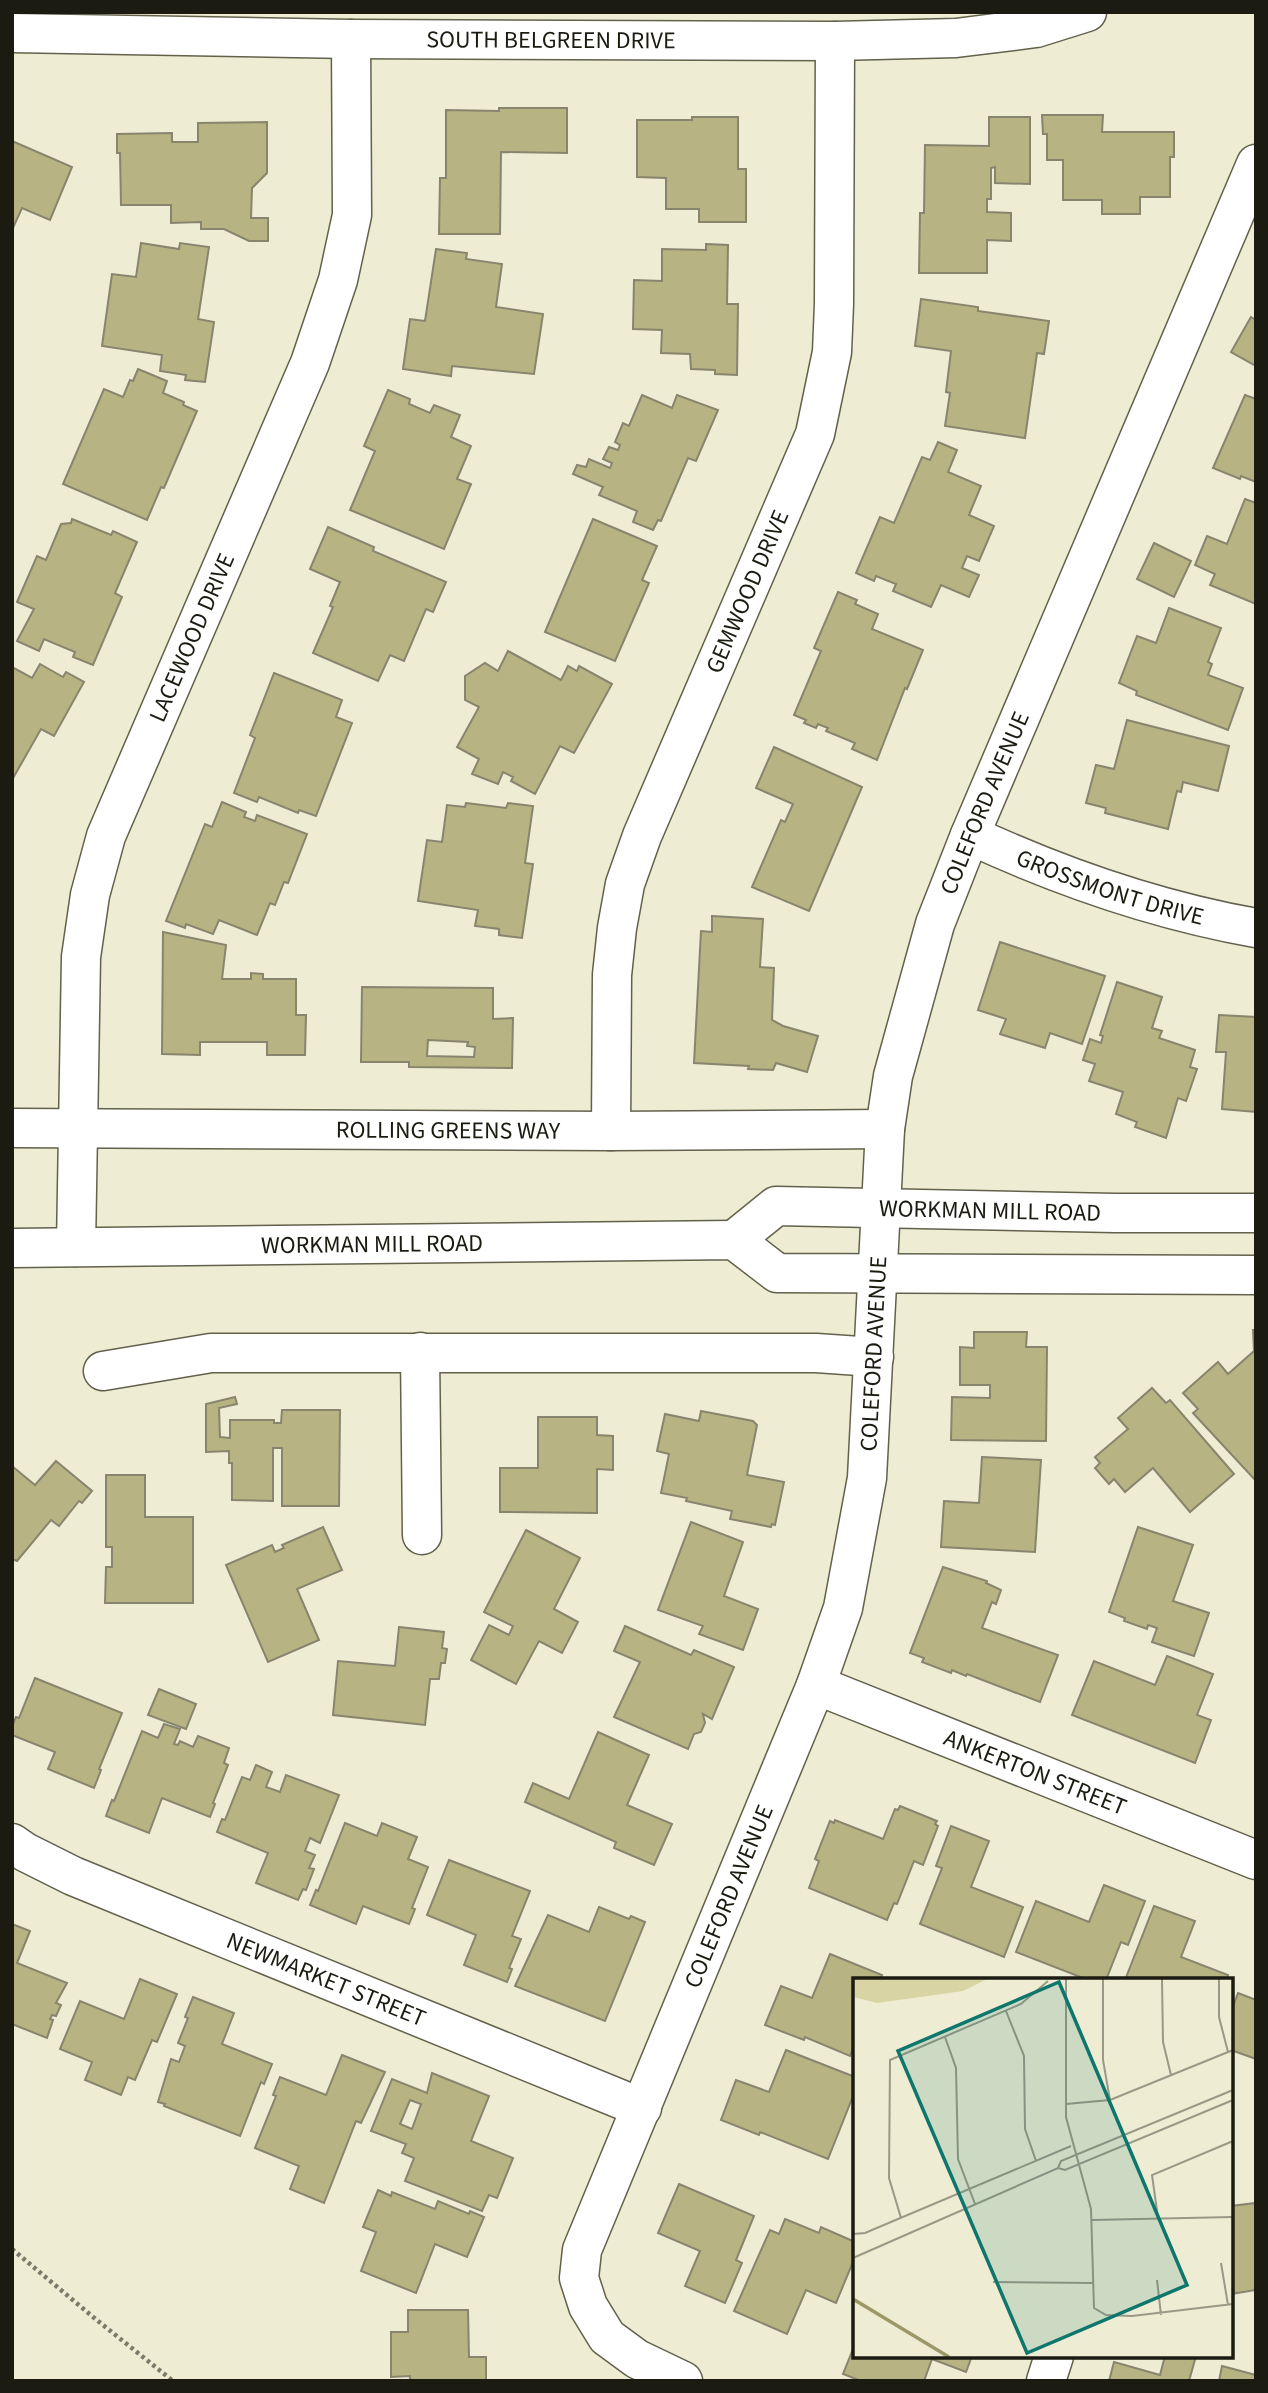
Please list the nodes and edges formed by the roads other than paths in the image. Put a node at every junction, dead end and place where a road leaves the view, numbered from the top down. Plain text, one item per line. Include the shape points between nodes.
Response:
1 (1087, 12) edge
2 (12, 33) edge
3 (351, 39) junction
4 (835, 41) junction
5 (1256, 164) edge
6 (970, 835) junction
7 (1256, 928) edge
8 (12, 1128) edge
9 (77, 1128) junction
10 (885, 1129) junction
11 (611, 1131) junction
12 (881, 1207) junction
13 (1256, 1213) edge
14 (734, 1240) junction
15 (76, 1247) junction
16 (12, 1248) edge
17 (877, 1273) junction
18 (1256, 1275) edge
19 (420, 1352) junction
20 (874, 1357) junction
21 (103, 1371) dead end
22 (422, 1535) dead end
23 (816, 1685) junction
24 (12, 1843) edge
25 (1256, 1860) edge
26 (642, 2108) junction
27 (1053, 2358) edge
28 (683, 2381) edge
29 (1046, 2381) edge

1 - 4 street, SOUTH BELGREEN DRIVE via 1036,28 956,38
2 - 3 street, SOUTH BELGREEN DRIVE
3 - 4 street, SOUTH BELGREEN DRIVE
3 - 9 street, LACEWOOD DRIVE via 352,215 338,280 310,363 106,836 90,895 81,957
4 - 11 street, GEMWOOD DRIVE via 834,304 825,392 815,434 625,884 612,975
5 - 6 street, COLEFORD AVENUE
6 - 7 street, GROSSMONT DRIVE via 1122,896 1196,918
6 - 10 street, COLEFORD AVENUE via 935,924 893,1076
8 - 9 street, ROLLING GREENS WAY
9 - 11 street, ROLLING GREENS WAY
9 - 15 street, LACEWOOD DRIVE
10 - 11 street, ROLLING GREENS WAY
10 - 12 street, COLEFORD AVENUE
12 - 13 street, WORKMAN MILL ROAD
12 - 14 street, WORKMAN MILL ROAD via 776,1206
12 - 17 street, COLEFORD AVENUE
14 - 15 street, WORKMAN MILL ROAD
14 - 17 street via 777,1273
15 - 16 street, WORKMAN MILL ROAD
17 - 18 street
17 - 20 street, COLEFORD AVENUE
19 - 20 street
19 - 21 street via 211,1353
19 - 22 street
20 - 23 street, COLEFORD AVENUE via 867,1478 859,1526 843,1608
23 - 25 street, ANKERTON STREET
23 - 26 street, COLEFORD AVENUE
24 - 26 street, NEWMARKET STREET via 73,1876
26 - 28 street, COLEFORD AVENUE via 582,2250 579,2278 588,2306 607,2337 637,2359
27 - 29 street

